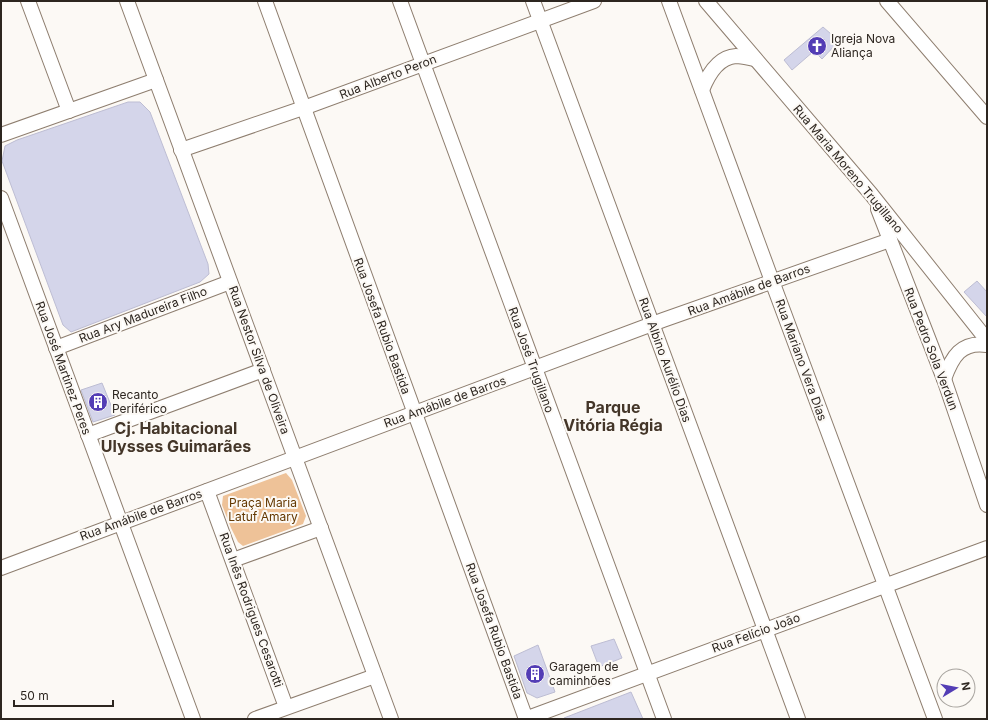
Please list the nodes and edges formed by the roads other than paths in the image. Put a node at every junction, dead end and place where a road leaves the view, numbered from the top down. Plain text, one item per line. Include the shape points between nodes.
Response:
1 (28, 1) edge
2 (127, 1) edge
3 (265, 1) edge
4 (400, 1) edge
5 (533, 1) edge
6 (594, 1) edge
7 (669, 1) edge
8 (706, 1) edge
9 (887, 1) edge
10 (540, 21) junction
11 (755, 59) junction
12 (423, 63) junction
13 (156, 80) junction
14 (702, 90) junction
15 (982, 103) edge
16 (304, 108) junction
17 (69, 111) junction
18 (987, 117) edge
19 (1, 135) edge
20 (181, 150) junction
21 (872, 194) junction
22 (1, 198) edge
23 (5, 224) edge
24 (890, 240) junction
25 (928, 266) junction
26 (902, 271) junction
27 (772, 281) junction
28 (230, 282) junction
29 (652, 325) junction
30 (987, 340) edge
31 (987, 345) edge
32 (56, 348) junction
33 (534, 369) junction
34 (263, 370) junction
35 (944, 379) junction
36 (414, 413) junction
37 (88, 435) junction
38 (295, 458) junction
39 (207, 491) junction
40 (987, 505) edge
41 (120, 522) junction
42 (321, 528) junction
43 (987, 548) edge
44 (232, 560) junction
45 (1, 568) edge
46 (885, 585) junction
47 (765, 630) junction
48 (647, 673) junction
49 (375, 676) junction
50 (286, 707) junction
51 (193, 719) edge
52 (254, 719) edge
53 (391, 719) edge
54 (526, 719) edge
55 (664, 719) edge
56 (798, 719) edge
57 (935, 719) edge

1 - 17 street
2 - 13 street, Rua Nestor Silva de Oliveira
3 - 16 street, Rua Josefa Rubio Bastida
4 - 12 street, Rua José Trugillano
5 - 10 street, Rua Albino Aurélio Dias
6 - 10 street, Rua Alberto Peron
7 - 14 street, Rua Mariano Vera Dias
8 - 11 street, Rua Maria Moreno Trugillano
9 - 15 street
10 - 12 street, Rua Alberto Peron
10 - 29 street, Rua Albino Aurélio Dias
11 - 14 street via 736,56 720,62
11 - 21 street, Rua Maria Moreno Trugillano
12 - 16 street, Rua Alberto Peron
12 - 33 street, Rua José Trugillano
13 - 17 street
13 - 20 street, Rua Nestor Silva de Oliveira
14 - 27 street, Rua Mariano Vera Dias
15 - 18 street
16 - 20 street, Rua Alberto Peron
16 - 36 street, Rua Josefa Rubio Bastida
17 - 19 street
20 - 28 street, Rua Nestor Silva de Oliveira
21 - 24 street, Rua Pedro Sola Verdun
21 - 25 street, Rua Maria Moreno Trugillano
22 - 23 street, Rua José Martinez Peres
23 - 32 street, Rua José Martinez Peres
24 - 26 street, Rua Pedro Sola Verdun
24 - 27 street, Rua Amábile de Barros
25 - 26 street via 915,261 907,262
25 - 30 street, Rua Maria Moreno Trugillano
26 - 35 street, Rua Pedro Sola Verdun
27 - 29 street, Rua Amábile de Barros
27 - 46 street, Rua Mariano Vera Dias
28 - 32 street, Rua Ary Madureira Filho
28 - 34 street, Rua Nestor Silva de Oliveira
29 - 33 street, Rua Amábile de Barros
29 - 47 street, Rua Albino Aurélio Dias
31 - 35 street via 976,344 961,350 950,362
32 - 37 street, Rua José Martinez Peres
33 - 36 street, Rua Amábile de Barros
33 - 48 street, Rua José Trugillano
34 - 37 street
34 - 38 street, Rua Nestor Silva de Oliveira
35 - 40 street, Rua Pedro Sola Verdun
36 - 38 street, Rua Amábile de Barros
36 - 54 street, Rua Josefa Rubio Bastida
37 - 41 street, Rua José Martinez Peres
38 - 39 street, Rua Amábile de Barros
38 - 42 street, Rua Nestor Silva de Oliveira
39 - 41 street, Rua Amábile de Barros
39 - 44 street, Rua Inês Rodrigues Cesarotti
41 - 45 street, Rua Amábile de Barros
41 - 51 street, Rua José Martinez Peres
42 - 44 street
42 - 49 street, Rua Nestor Silva de Oliveira
43 - 46 street, Rua Felício João
44 - 50 street, Rua Inês Rodrigues Cesarotti
46 - 47 street, Rua Felício João
46 - 57 street, Rua Mariano Vera Dias
47 - 48 street, Rua Felício João
47 - 56 street, Rua Albino Aurélio Dias
48 - 54 street, Rua Felício João
48 - 55 street, Rua José Trugillano
49 - 50 street
49 - 53 street, Rua Nestor Silva de Oliveira
50 - 52 street

